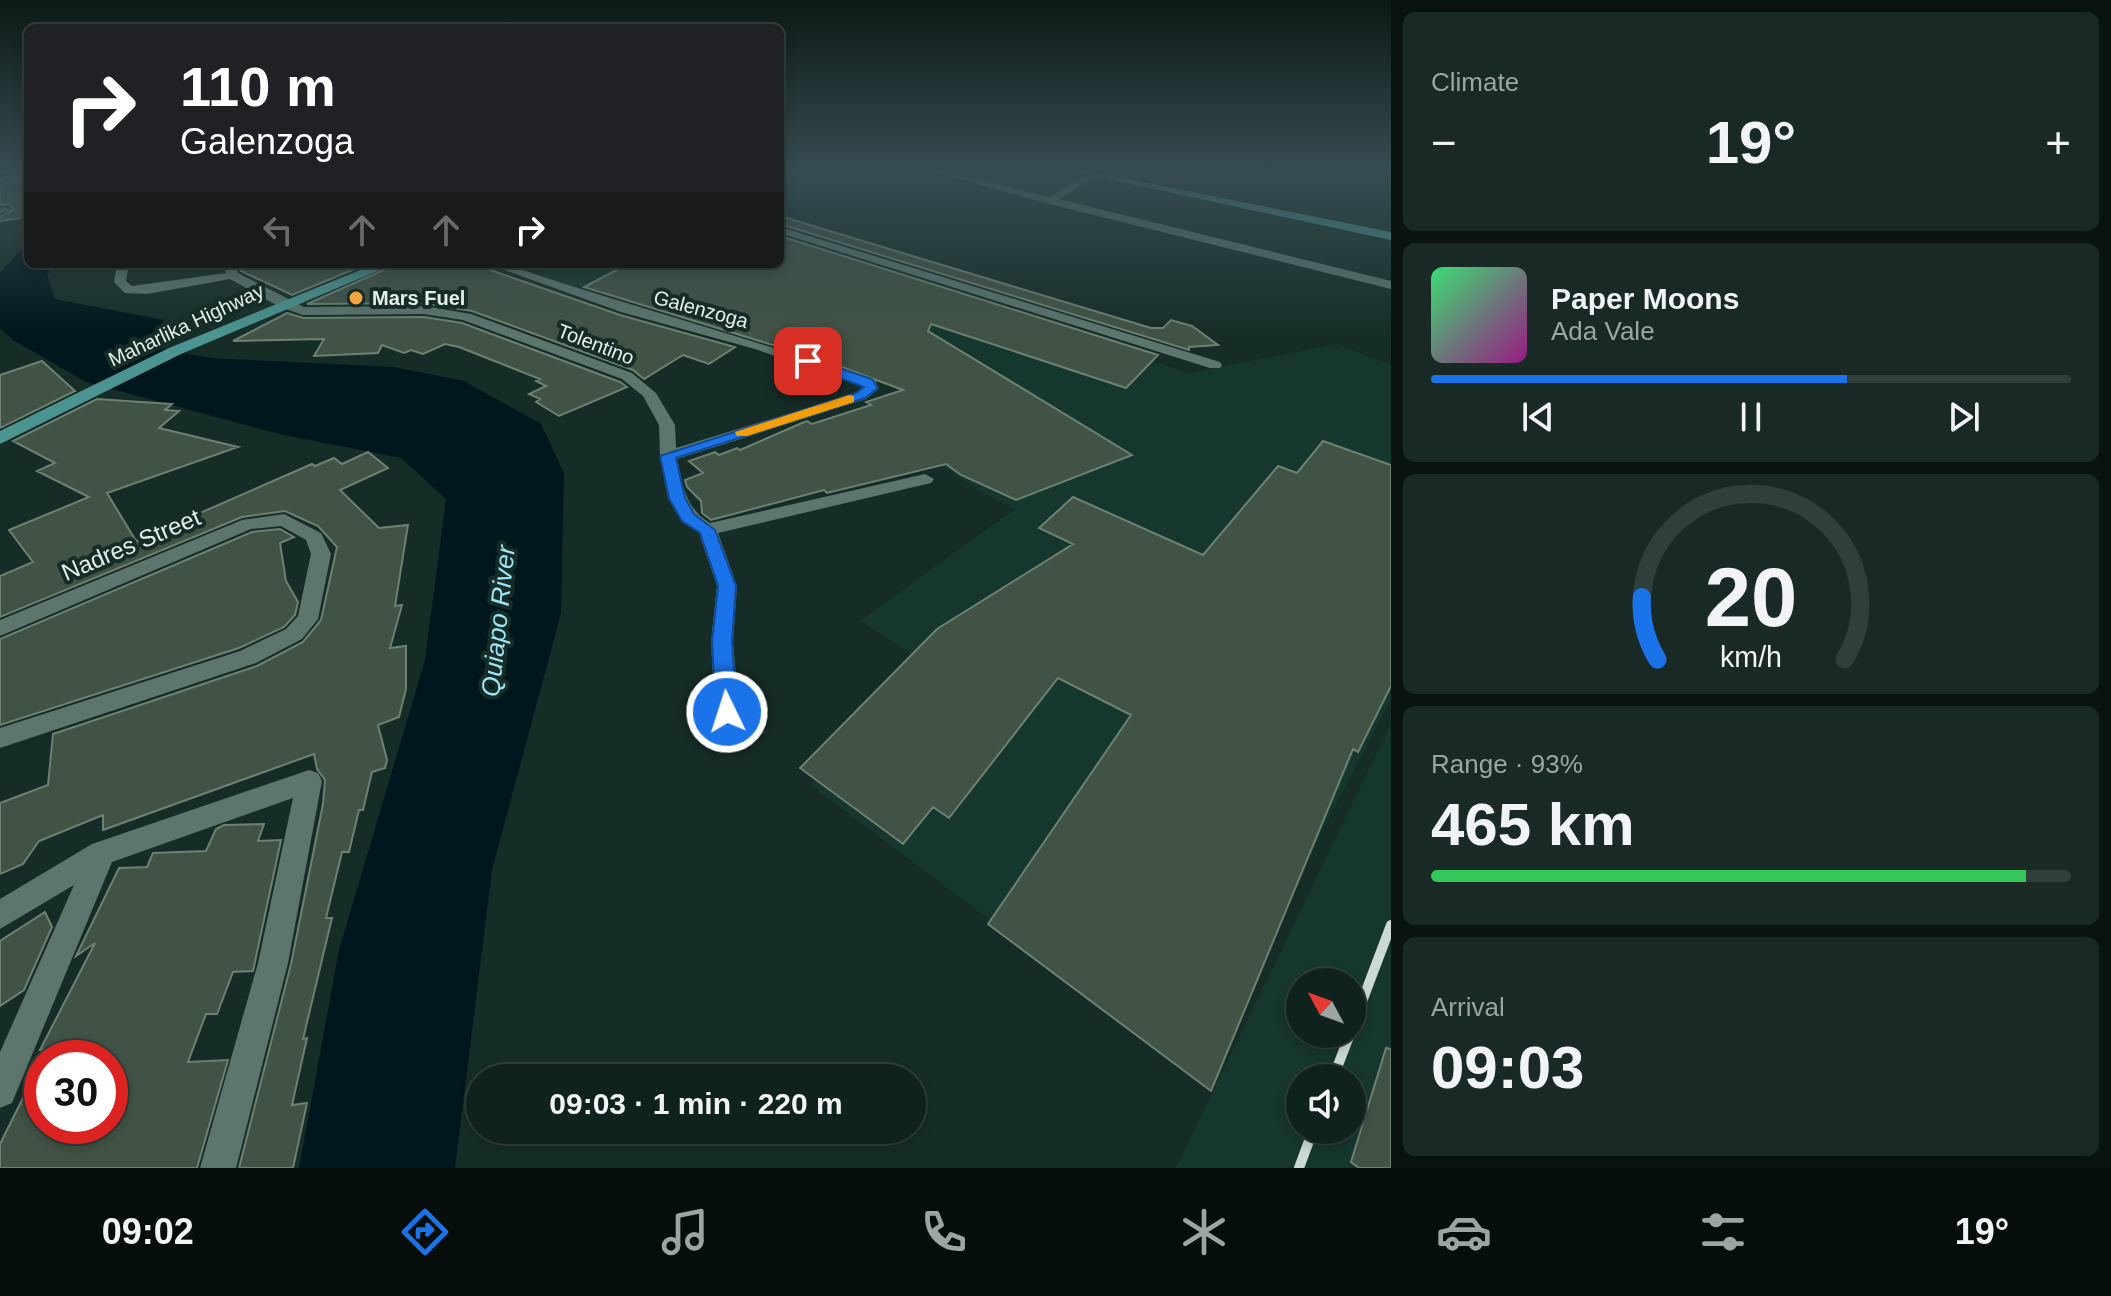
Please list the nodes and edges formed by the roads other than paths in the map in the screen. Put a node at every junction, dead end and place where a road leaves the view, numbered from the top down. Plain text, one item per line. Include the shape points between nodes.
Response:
1 (1149, 226) edge
2 (1340, 226) edge
3 (784, 231) edge
4 (1391, 236) edge
5 (122, 268) edge
6 (377, 268) edge
7 (506, 268) edge
8 (231, 270) edge
9 (1391, 285) edge
10 (284, 304) junction
11 (1215, 365) dead end
12 (0, 438) edge
13 (668, 456) junction
14 (925, 479) dead end
15 (707, 530) junction
16 (0, 628) edge
17 (727, 712) dead end
18 (0, 738) edge
19 (102, 853) junction
20 (0, 915) edge
21 (0, 1091) edge
22 (218, 1168) edge

1 - 9 street
2 - 4 main road
3 - 11 street
5 - 8 street via 120,282 129,290
6 - 10 main road, Maharlika Highway
7 - 13 street, Galenzoga via 871,384 861,396
8 - 10 street, Tolentino
10 - 12 main road, Maharlika Highway via 175,351
10 - 13 street, Tolentino via 303,311 424,310 466,317 627,376 649,393 667,425
13 - 15 street, Tolentino via 677,498 688,518
14 - 15 street
15 - 17 street, Tolentino via 727,586 722,642
16 - 18 street, Nadres Street via 248,524 284,520 314,537 321,554 308,619 294,634 248,657
19 - 20 street
19 - 21 street
19 - 22 street via 309,781 273,963

